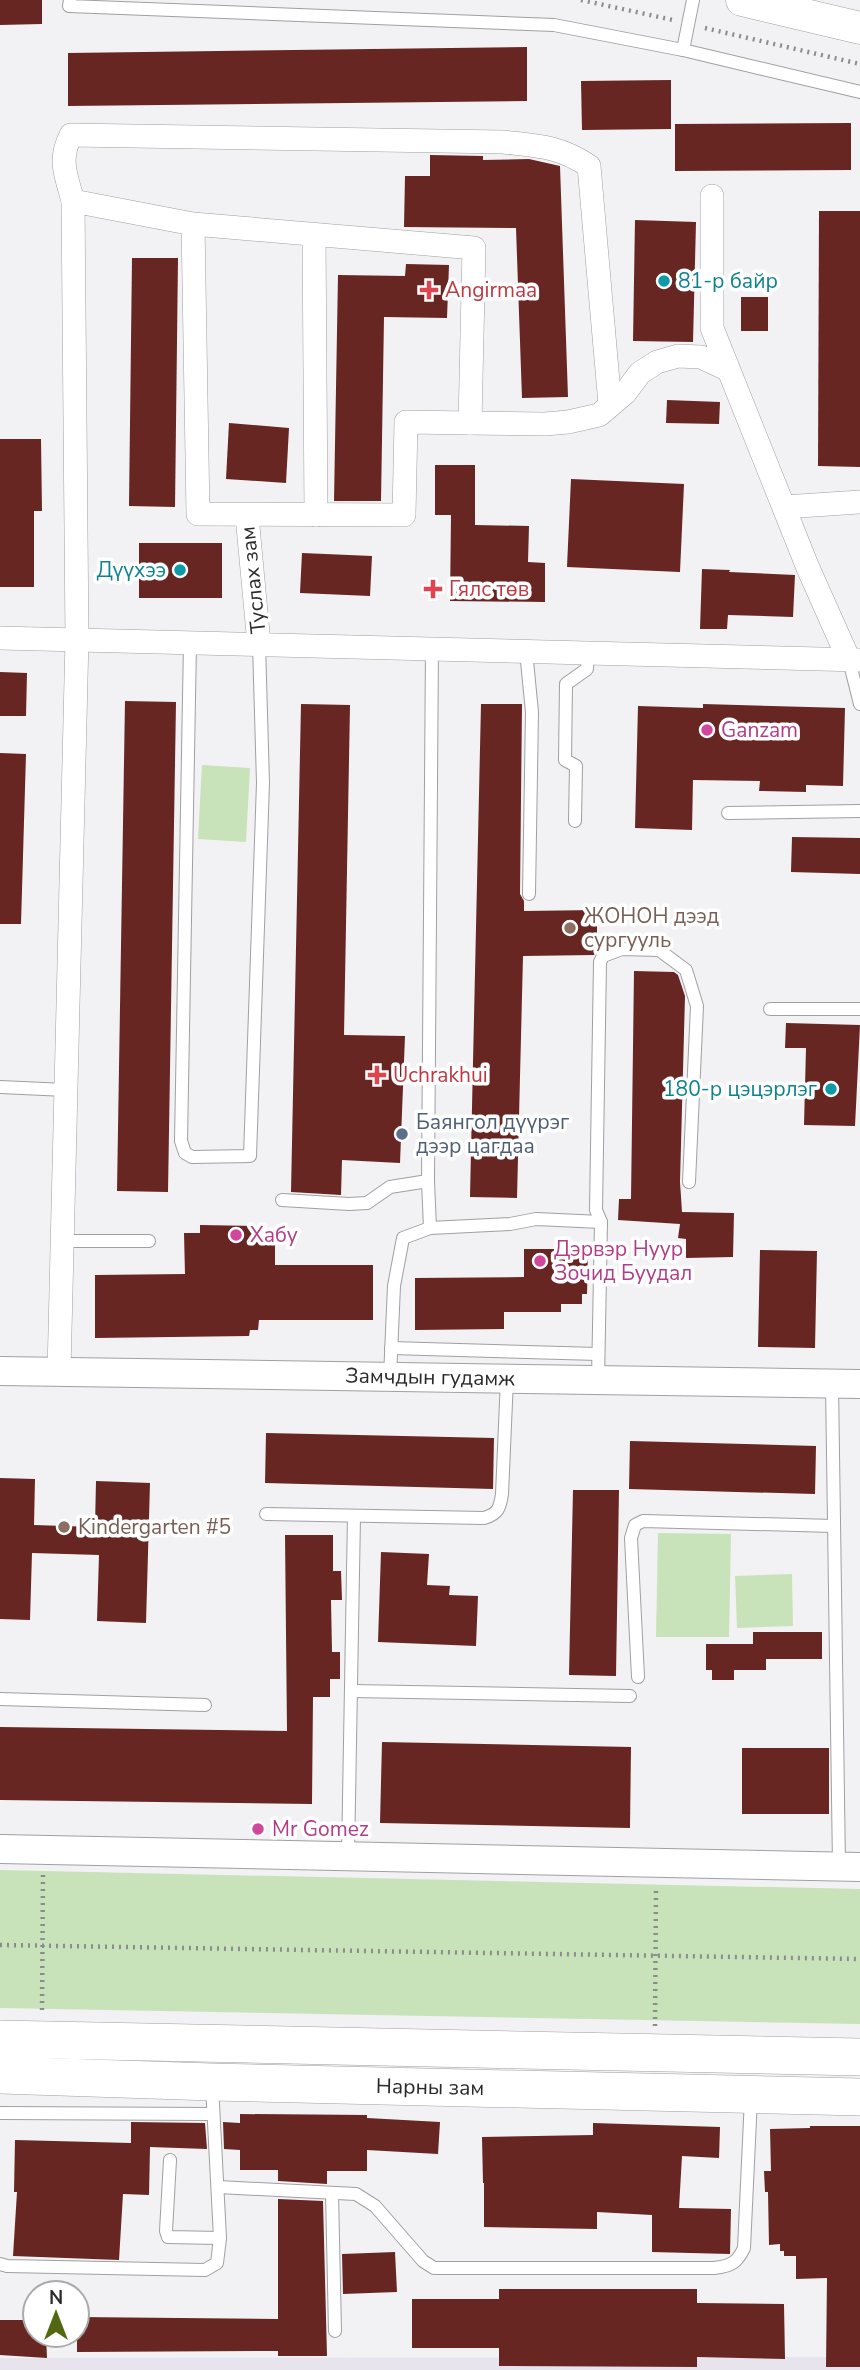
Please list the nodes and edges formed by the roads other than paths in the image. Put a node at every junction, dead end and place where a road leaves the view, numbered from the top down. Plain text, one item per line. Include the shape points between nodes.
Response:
1 (70, 0) edge
2 (693, 0) edge
3 (743, 0) edge
4 (860, 28) edge
5 (683, 50) junction
6 (860, 92) edge
7 (712, 196) dead end
8 (73, 201) junction
9 (192, 224) junction
10 (314, 235) junction
11 (727, 369) junction
12 (610, 404) junction
13 (470, 423) junction
14 (860, 502) edge
15 (784, 507) junction
16 (316, 515) junction
17 (247, 516) junction
18 (0, 638) edge
19 (76, 639) junction
20 (190, 643) junction
21 (259, 644) junction
22 (432, 648) junction
23 (526, 651) junction
24 (588, 652) junction
25 (854, 660) edge
26 (860, 704) edge
27 (860, 811) edge
28 (729, 813) dead end
29 (575, 821) dead end
30 (529, 894) dead end
31 (770, 1009) dead end
32 (860, 1009) edge
33 (0, 1087) edge
34 (66, 1090) junction
35 (428, 1181) junction
36 (690, 1182) dead end
37 (282, 1199) dead end
38 (601, 1222) junction
39 (430, 1228) junction
40 (62, 1241) junction
41 (149, 1241) dead end
42 (391, 1348) junction
43 (598, 1367) junction
44 (0, 1371) edge
45 (59, 1372) junction
46 (390, 1377) junction
47 (507, 1378) junction
48 (832, 1383) junction
49 (860, 1384) edge
50 (266, 1514) dead end
51 (354, 1516) junction
52 (834, 1526) junction
53 (638, 1677) dead end
54 (352, 1691) junction
55 (631, 1696) dead end
56 (0, 1699) edge
57 (205, 1705) dead end
58 (0, 1849) edge
59 (348, 1856) junction
60 (850, 1867) edge
61 (0, 2039) edge
62 (860, 2057) edge
63 (0, 2075) edge
64 (751, 2093) junction
65 (860, 2097) edge
66 (212, 2098) junction
67 (0, 2113) edge
68 (170, 2160) dead end
69 (218, 2187) junction
70 (332, 2193) junction
71 (220, 2238) junction
72 (0, 2264) edge
73 (335, 2331) dead end

1 - 5 lane via 69,6 554,26
2 - 5 lane
3 - 4 main road
5 - 6 lane
7 - 11 street via 712,328
8 - 9 street
8 - 12 street via 63,165 71,135 503,142 553,147 589,166
8 - 19 street
9 - 10 street
9 - 17 street via 198,514
10 - 13 street via 474,248
10 - 16 street
11 - 12 street via 701,357 678,356 657,362
11 - 15 street
12 - 13 street via 599,415 568,422
13 - 16 street via 406,422 404,515
14 - 15 street
15 - 25 street
16 - 17 street
17 - 21 street, Туслах зам
18 - 19 street
19 - 20 street
19 - 34 street
20 - 21 street
20 - 21 lane via 181,1141 184,1153 192,1157 250,1156 264,783
21 - 22 street
22 - 23 street
22 - 35 lane
23 - 24 street
23 - 30 lane via 532,712
24 - 25 street
24 - 29 lane via 587,669 566,684 565,760 576,766
25 - 26 lane
27 - 28 lane
31 - 32 lane
33 - 34 lane
34 - 40 street
35 - 37 lane via 390,1187 367,1203
35 - 39 lane
36 - 38 lane via 697,1006 685,971 659,950 622,949 603,956 600,962 596,1210
38 - 39 lane via 536,1219
38 - 43 lane
39 - 42 lane via 403,1238 394,1286
40 - 41 lane
40 - 45 street
42 - 43 lane
42 - 46 lane
43 - 47 street, Замчдын гудамж
43 - 48 street, Замчдын гудамж
44 - 45 street, Замчдын гудамж
45 - 46 street, Замчдын гудамж
46 - 47 street, Замчдын гудамж
47 - 51 lane via 502,1494 494,1516
48 - 49 street, Замчдын гудамж
48 - 52 lane
50 - 51 lane
51 - 54 lane
52 - 53 lane via 643,1521 635,1525 631,1538
52 - 60 lane
54 - 55 lane
54 - 59 lane
56 - 57 lane
58 - 59 street
59 - 60 street
61 - 62 main road, Нарны зам
63 - 66 main road, Нарны зам
64 - 65 main road, Нарны зам
64 - 66 main road, Нарны зам
64 - 70 lane via 744,2248 730,2266 434,2268 375,2206 356,2194
66 - 67 lane
66 - 69 lane
68 - 71 lane via 168,2237
69 - 70 lane
69 - 71 lane
70 - 73 lane
71 - 72 lane via 217,2263 205,2270

